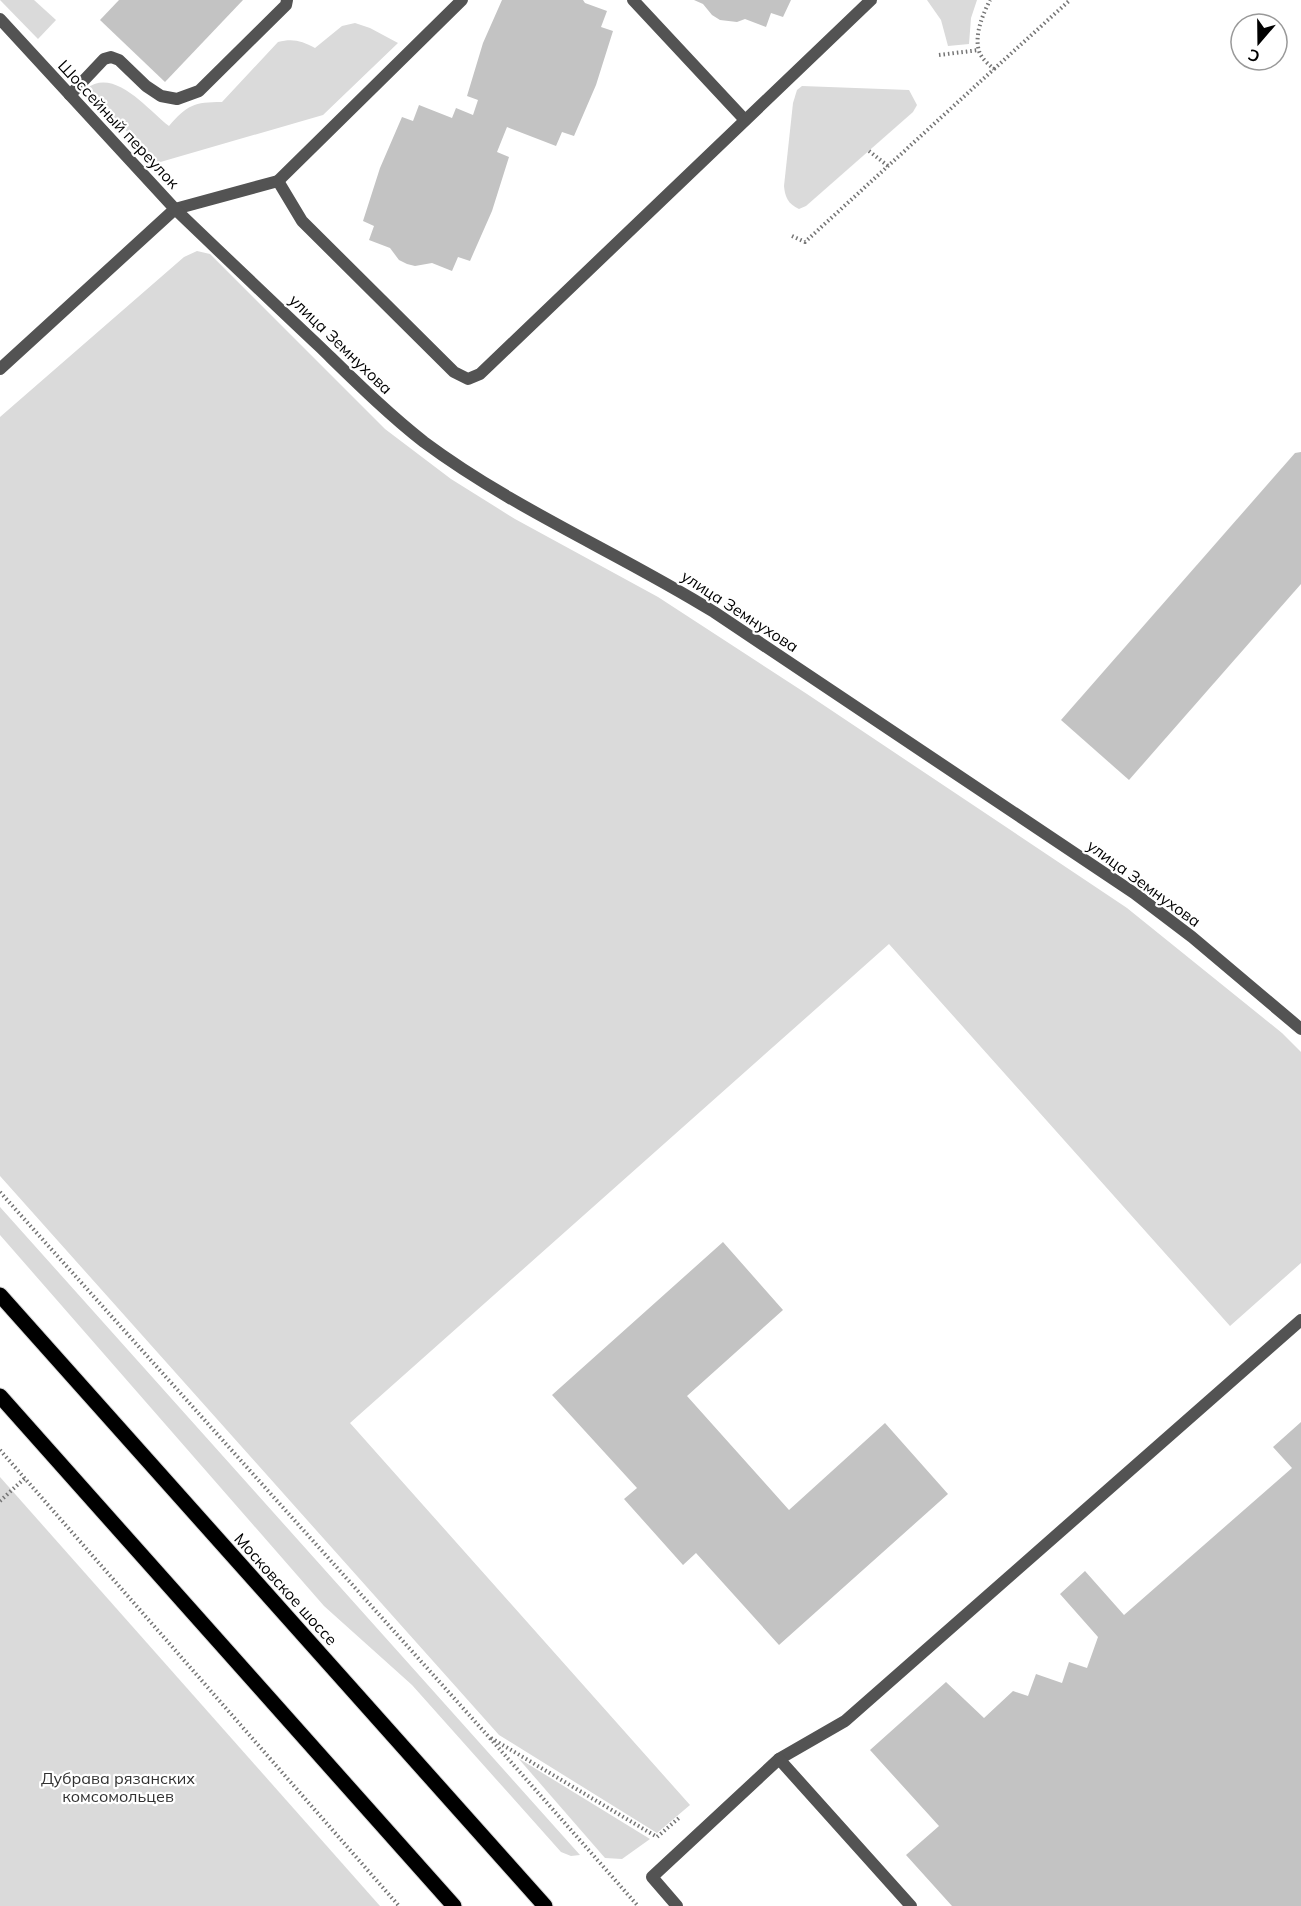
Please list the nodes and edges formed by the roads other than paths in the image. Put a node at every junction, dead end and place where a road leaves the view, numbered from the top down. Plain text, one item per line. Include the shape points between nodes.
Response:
1 (287, 0) edge
2 (462, 0) edge
3 (633, 0) edge
4 (871, 0) edge
5 (0, 19) edge
6 (70, 95) junction
7 (746, 120) junction
8 (278, 181) junction
9 (175, 210) junction
10 (0, 369) edge
11 (1301, 1029) edge
12 (0, 1295) edge
13 (1301, 1320) edge
14 (0, 1396) edge
15 (779, 1760) junction
16 (454, 1906) edge
17 (545, 1906) edge
18 (677, 1906) edge
19 (911, 1906) edge

1 - 6 street via 199,91 177,99 161,96 111,57 104,59
2 - 8 street
3 - 7 street
4 - 7 street
5 - 6 street, Шоссейный переулок
6 - 9 street, Шоссейный переулок
7 - 8 street via 480,374 468,379 454,372 302,221
8 - 9 street
9 - 10 street, Шоссейный переулок
9 - 11 street, улица Земнухова via 388,412 425,442 525,506 714,612 1095,866 1164,914
12 - 17 main road, Московское шоссе
13 - 15 street via 845,1721
14 - 16 main road
15 - 18 street via 652,1877
15 - 19 street

